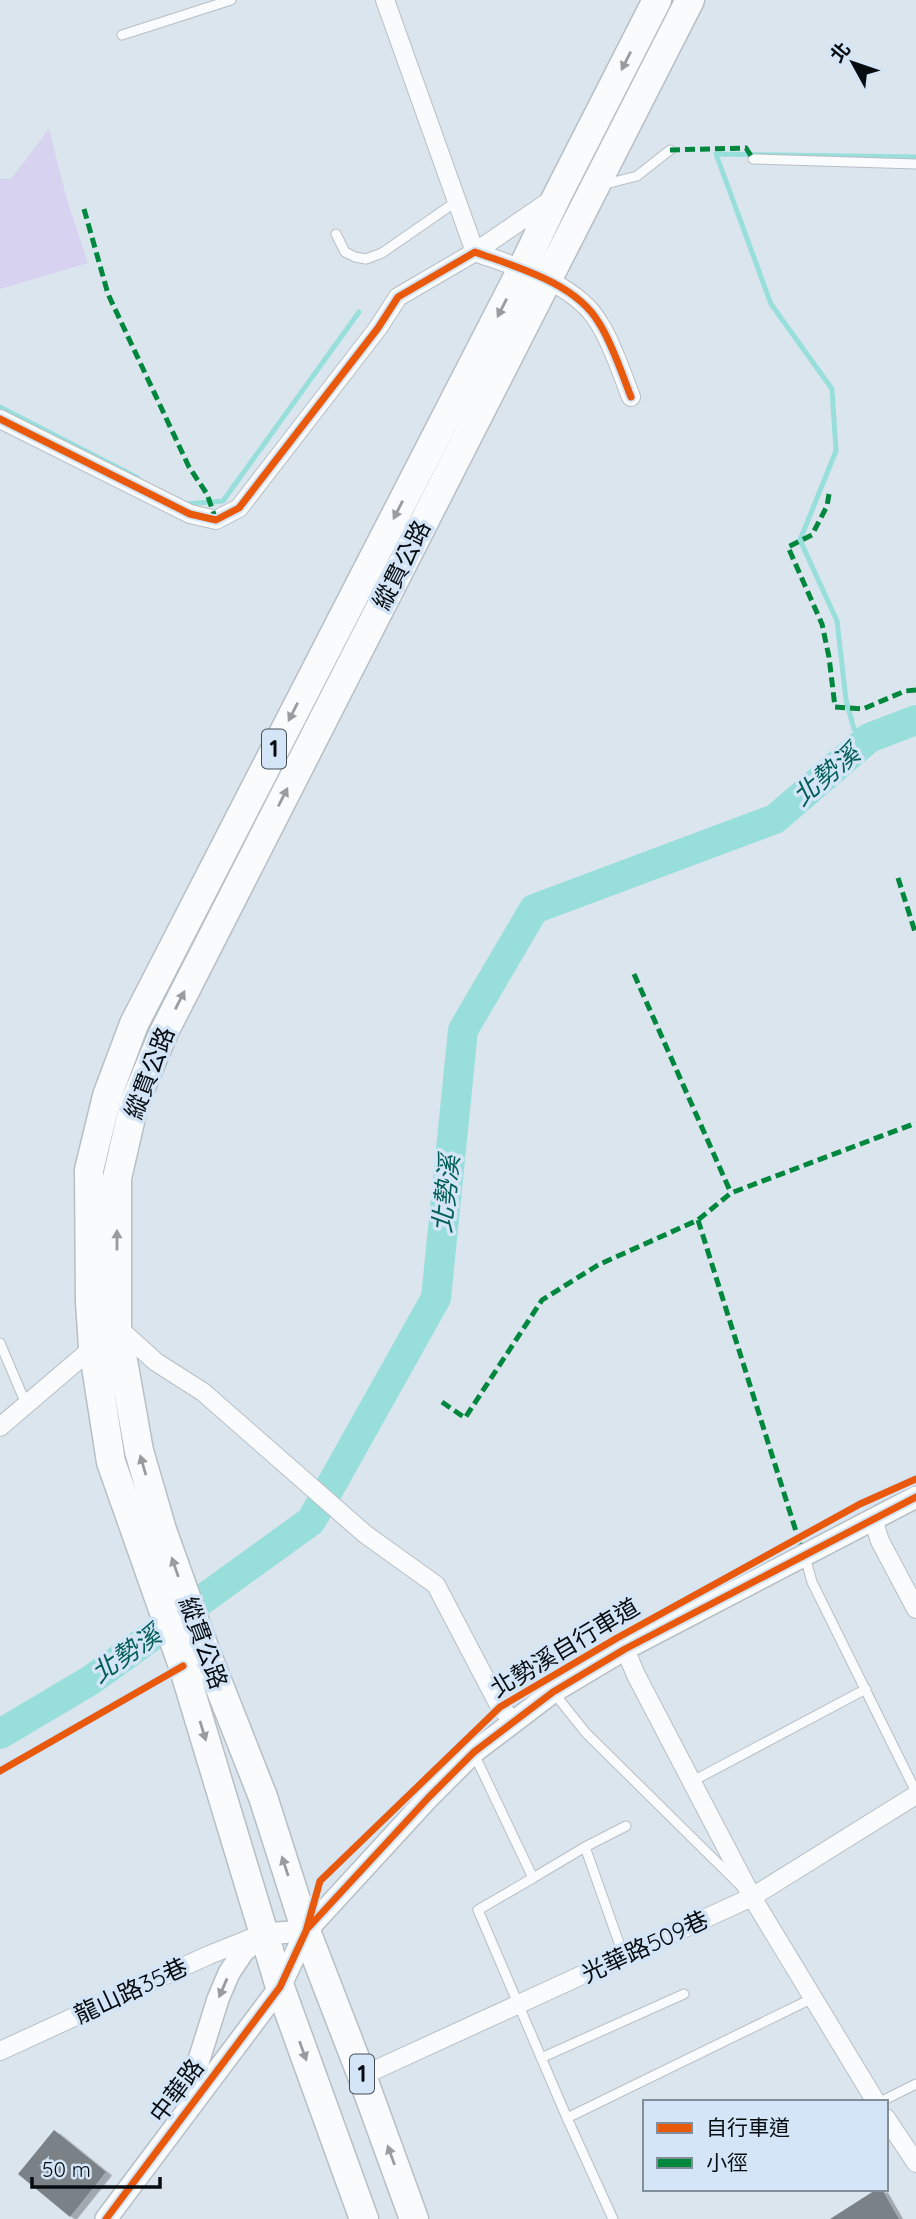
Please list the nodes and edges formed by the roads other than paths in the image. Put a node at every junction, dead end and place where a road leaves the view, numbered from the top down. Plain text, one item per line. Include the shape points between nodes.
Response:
1 (231, 0) edge
2 (384, 0) edge
3 (657, 1) edge
4 (686, 8) edge
5 (122, 34) dead end
6 (670, 150) dead end
7 (754, 159) dead end
8 (916, 164) edge
9 (594, 188) junction
10 (557, 196) junction
11 (457, 201) junction
12 (336, 234) dead end
13 (475, 252) junction
14 (522, 269) junction
15 (547, 281) junction
16 (631, 397) dead end
17 (0, 419) edge
18 (117, 1327) junction
19 (0, 1343) edge
20 (93, 1347) junction
21 (26, 1404) junction
22 (0, 1427) edge
23 (916, 1497) edge
24 (873, 1519) junction
25 (151, 1537) junction
26 (805, 1556) junction
27 (916, 1609) edge
28 (625, 1649) junction
29 (194, 1658) junction
30 (866, 1689) junction
31 (553, 1692) junction
32 (513, 1721) junction
33 (474, 1752) junction
34 (691, 1782) junction
35 (916, 1794) edge
36 (626, 1826) dead end
37 (584, 1847) junction
38 (533, 1878) junction
39 (752, 1898) junction
40 (306, 1931) junction
41 (263, 1934) junction
42 (624, 1956) junction
43 (280, 1987) junction
44 (684, 1994) dead end
45 (813, 1998) junction
46 (519, 2005) junction
47 (0, 2051) edge
48 (541, 2058) junction
49 (362, 2076) junction
50 (916, 2084) edge
51 (877, 2100) edge
52 (882, 2100) edge
53 (181, 2117) junction
54 (567, 2118) junction
55 (888, 2121) edge
56 (916, 2163) edge
57 (106, 2219) edge
58 (364, 2219) edge
59 (414, 2219) edge
60 (613, 2219) edge

1 - 5 lane
2 - 11 street
3 - 4 street
3 -> 10 main road, 縱貫公路 / 1
4 - 9 main road, 縱貫公路 / 1
6 - 9 lane via 637,176
7 - 8 lane
9 - 10 street
9 - 15 main road, 縱貫公路 / 1
10 - 13 street
10 - 14 main road, 縱貫公路 / 1
11 - 12 lane via 382,253 366,259 345,252
11 - 13 street
13 - 14 street
13 - 17 street via 398,297 239,508 216,520 190,514
14 - 15 street
14 -> 20 main road, 縱貫公路 / 1 via 134,1024 107,1096 89,1170
15 - 16 street via 579,298 599,322
18 -> 15 main road, 縱貫公路 / 1 via 117,1178 134,1104 169,1022
18 - 20 street
25 -> 18 main road, 縱貫公路 / 1
18 - 32 street via 156,1362 203,1392 365,1534 436,1585 499,1707
19 - 21 lane
20 - 21 street
20 - 25 main road, 縱貫公路 / 1 via 111,1462
21 - 22 street
23 - 24 street, 中華路
24 - 26 street, 中華路
24 - 27 street
25 - 29 main road, 縱貫公路 / 1
26 - 28 street, 中華路
26 - 30 lane via 812,1583
28 - 31 street, 中華路
28 - 34 street
40 -> 29 main road, 縱貫公路 / 1 via 263,1797
29 -> 41 main road, 縱貫公路 / 1
30 - 34 lane
30 - 35 lane
31 - 32 street, 中華路
31 - 39 lane via 586,1734
32 - 33 street, 中華路
33 - 38 lane
33 - 40 street, 中華路
34 - 39 street
35 - 39 street, 光華路509巷
36 - 37 lane
37 - 38 lane
37 - 42 lane
38 - 46 lane via 478,1910
39 - 42 street, 光華路509巷
39 - 45 street
40 - 41 street
40 - 43 street, 中華路
40 - 49 main road, 縱貫公路 / 1
41 - 43 main road, 縱貫公路 / 1
41 - 47 street, 龍山路35巷
41 -> 53 street, 中華路 via 229,1973
42 - 46 street, 光華路509巷
43 - 53 street, 中華路
43 -> 58 main road, 縱貫公路 / 1
44 - 48 lane
45 - 51 street
45 - 54 lane
46 - 48 lane
46 - 49 street, 光華路509巷
48 - 54 lane
59 -> 49 main road, 縱貫公路 / 1
50 - 52 lane
53 - 57 street, 中華路
54 - 60 lane
55 - 56 street

